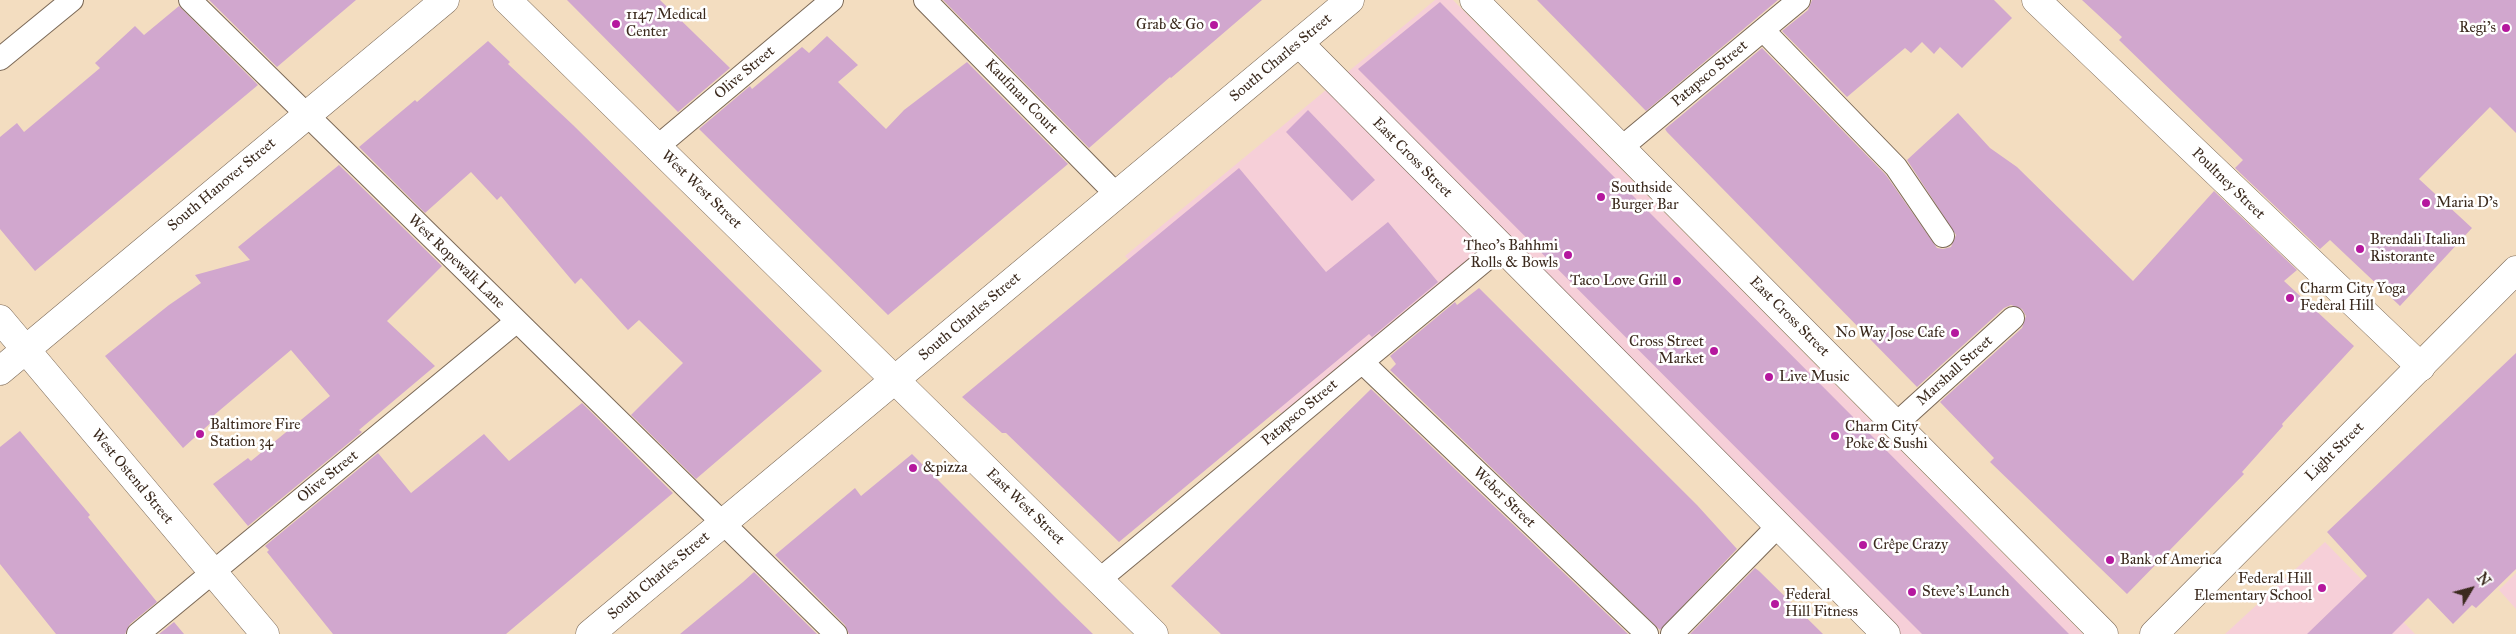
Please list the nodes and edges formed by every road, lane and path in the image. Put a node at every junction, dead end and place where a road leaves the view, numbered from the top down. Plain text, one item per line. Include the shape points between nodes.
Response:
1 (72, 0) edge
2 (190, 0) edge
3 (445, 0) edge
4 (508, 0) edge
5 (832, 0) edge
6 (925, 0) edge
7 (1350, 0) edge
8 (1474, 0) edge
9 (1799, 0) edge
10 (2036, 0) edge
11 (1763, 30) junction
12 (1299, 43) junction
13 (0, 59) edge
14 (306, 114) junction
15 (657, 147) junction
16 (1621, 148) junction
17 (1116, 195) junction
18 (1944, 236) dead end
19 (1501, 247) junction
20 (2516, 270) edge
21 (2013, 318) dead end
22 (0, 319) edge
23 (517, 321) junction
24 (25, 350) junction
25 (1362, 362) junction
26 (2420, 367) junction
27 (0, 371) edge
28 (895, 380) junction
29 (1896, 424) junction
30 (722, 524) junction
31 (1778, 526) junction
32 (212, 572) junction
33 (1099, 580) junction
34 (138, 634) edge
35 (264, 634) edge
36 (590, 634) edge
37 (836, 634) edge
38 (1154, 634) edge
39 (1647, 634) edge
40 (1672, 634) edge
41 (1886, 634) edge
42 (2104, 634) edge
43 (2154, 634) edge

1 - 13 lane
2 - 14 lane, West Ropewalk Lane
3 - 14 street, South Hanover Street
4 - 15 street, West West Street
5 - 15 lane, Olive Street
6 - 17 lane, Kaufman Court
7 - 12 street, South Charles Street
8 - 16 street, East Cross Street
9 - 11 lane, Patapsco Street
10 - 26 street, Poultney Street
11 - 16 lane, Patapsco Street
11 - 18 lane via 1896,167
12 - 17 street, South Charles Street
12 - 19 street, East Cross Street
14 - 23 lane, West Ropewalk Lane
14 - 24 street, South Hanover Street
15 - 28 street, West West Street
16 - 29 street, East Cross Street
17 - 28 street, South Charles Street
19 - 25 lane, Patapsco Street
19 - 31 street, East Cross Street
20 - 26 street, Light Street
21 - 29 lane, Marshall Street
22 - 24 street, West Ostend Street
23 - 30 lane, West Ropewalk Lane
23 - 32 lane, Olive Street
24 - 27 street, South Hanover Street
24 - 32 street, West Ostend Street
25 - 33 lane, Patapsco Street
25 - 39 lane, Weber Street
26 - 43 street, Light Street
28 - 30 street, South Charles Street
28 - 33 street, East West Street
29 - 42 street, East Cross Street
30 - 36 street, South Charles Street
30 - 37 lane, West Ropewalk Lane
31 - 40 lane
31 - 41 street, East Cross Street
32 - 34 lane, Olive Street
32 - 35 street, West Ostend Street
33 - 38 street, East West Street

